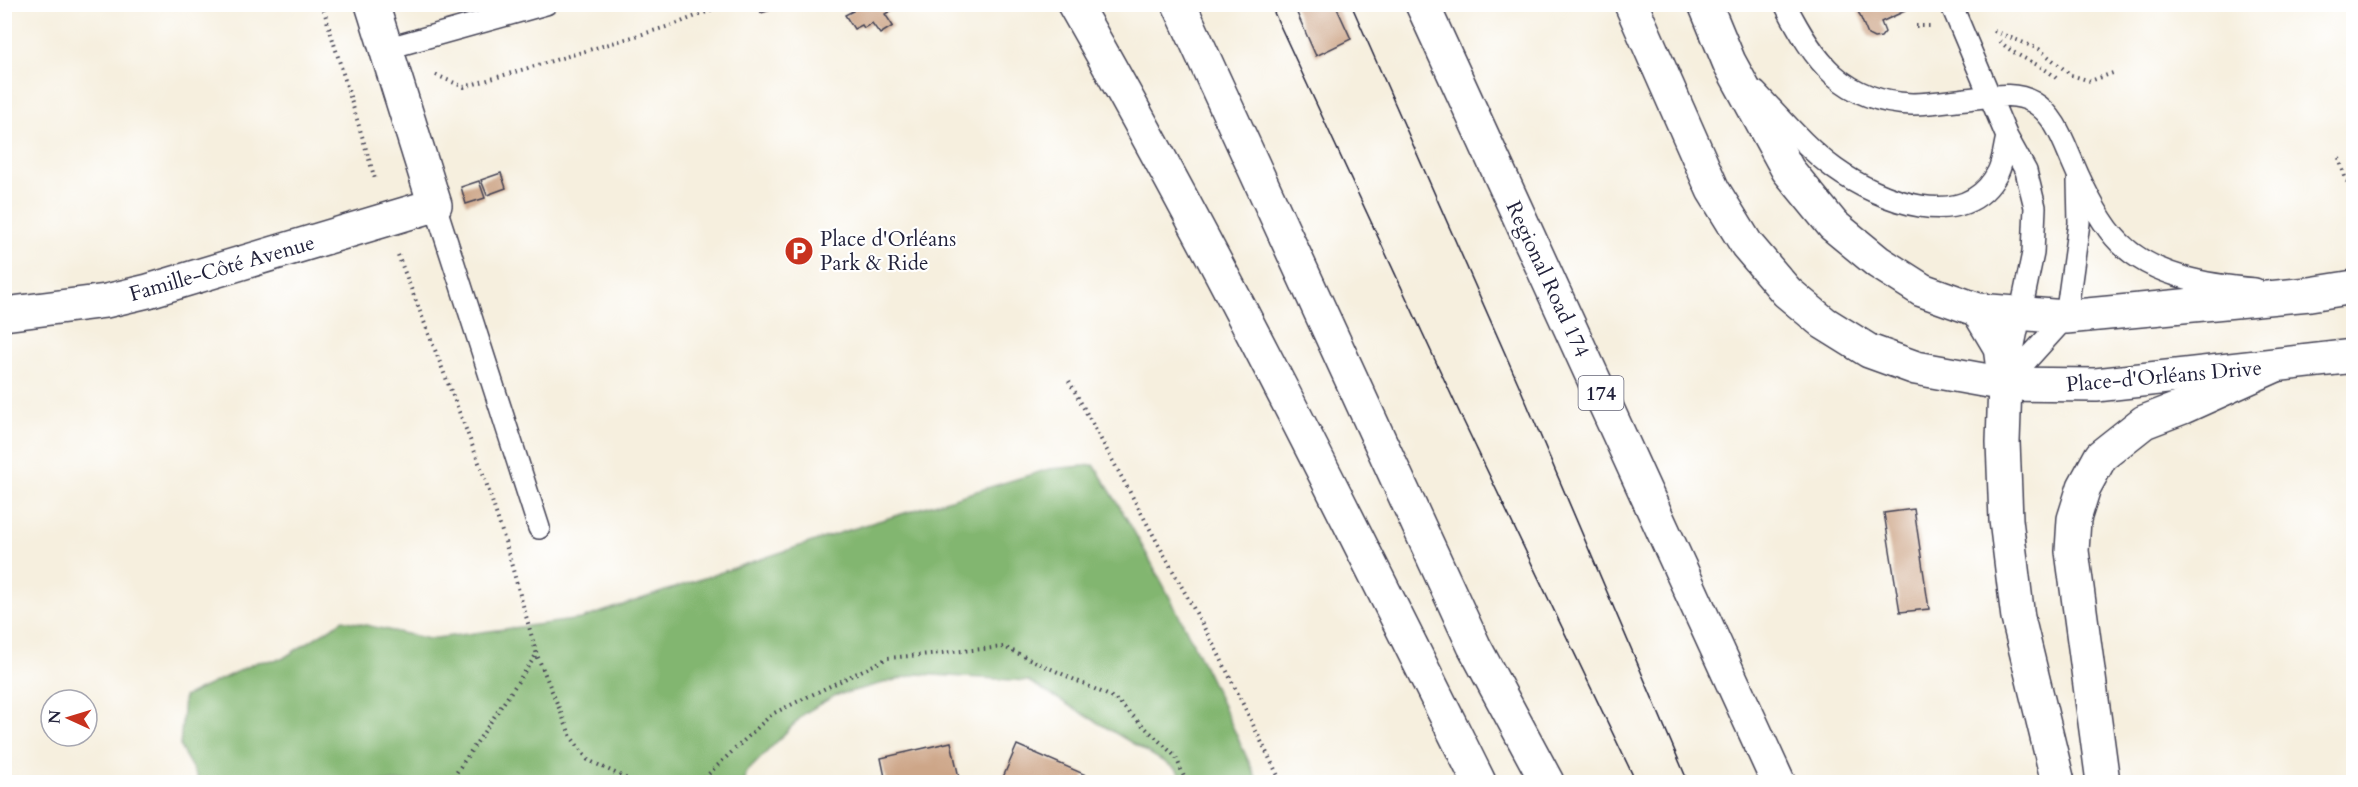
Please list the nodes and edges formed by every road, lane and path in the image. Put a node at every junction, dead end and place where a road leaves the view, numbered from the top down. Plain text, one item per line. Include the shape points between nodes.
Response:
1 (322, 4) edge
2 (372, 4) edge
3 (546, 4) edge
4 (727, 4) edge
5 (1074, 4) edge
6 (1179, 4) edge
7 (1202, 4) edge
8 (1422, 4) edge
9 (1631, 4) edge
10 (1705, 4) edge
11 (1785, 4) edge
12 (1951, 4) edge
13 (386, 49) junction
14 (1729, 62) junction
15 (2113, 73) dead end
16 (436, 75) dead end
17 (2065, 88) dead end
18 (1990, 97) junction
19 (2007, 136) junction
20 (2338, 158) dead end
21 (2078, 174) junction
22 (375, 179) dead end
23 (2354, 190) edge
24 (435, 205) junction
25 (398, 255) dead end
26 (2354, 287) edge
27 (2310, 294) junction
28 (1978, 310) junction
29 (4, 314) edge
30 (2021, 314) junction
31 (2066, 317) junction
32 (2354, 356) edge
33 (2274, 366) junction
34 (1069, 381) dead end
35 (2005, 384) junction
36 (539, 528) dead end
37 (537, 655) junction
38 (450, 783) edge
39 (634, 783) edge
40 (700, 783) edge
41 (1186, 783) edge
42 (1281, 783) edge
43 (1479, 783) edge
44 (1547, 783) edge
45 (1553, 783) edge
46 (1778, 783) edge
47 (2058, 783) edge
48 (2103, 783) edge

1 - 22 path
2 - 13 main road
3 - 13 lane
4 - 16 path via 673,25 464,87
5 - 43 main road via 1262,352
6 - 44 main road via 1474,646
7 - 45 main road
8 - 46 main road, Regional Road 174 / 174
9 - 35 main road, Place-d'Orléans Drive via 1713,189 1747,245 1787,292 1824,323 1869,351 1916,368
10 - 14 main road
11 - 18 lane via 1812,52 1846,87 1867,96 1912,104
12 - 18 lane
13 - 24 main road
14 - 19 lane via 1791,129 1833,167 1888,199 1929,208 1978,196 1998,172
14 - 28 main road via 1788,170 1833,225 1878,262 1922,290
15 - 17 path via 2090,81 2071,75 2039,49 1989,30 2011,52 2050,72
18 - 19 lane
18 - 21 lane via 2018,96 2043,109 2063,139
19 - 30 lane via 2026,171 2035,207 2033,253
20 - 23 path
21 - 27 lane via 2120,243 2149,263 2207,282
21 - 31 lane via 2079,223
24 - 29 main road, Famille-Côté Avenue via 148,291 106,301
24 - 36 lane
25 - 37 path via 483,473
26 - 27 main road
27 - 31 main road
28 - 30 main road
28 - 35 main road via 2000,347
30 - 31 main road
30 - 35 lane
31 - 35 lane
32 - 33 main road, Place-d'Orléans Drive
33 - 35 main road, Place-d'Orléans Drive via 2096,385
33 - 48 main road via 2144,422 2101,456 2084,487 2074,519 2072,551
34 - 42 path via 1220,655
35 - 47 main road via 2002,442 2006,520 2018,618
37 - 38 path
37 - 39 path via 571,737 588,760
40 - 41 path via 772,714 888,658 1004,647 1114,698 1176,757

